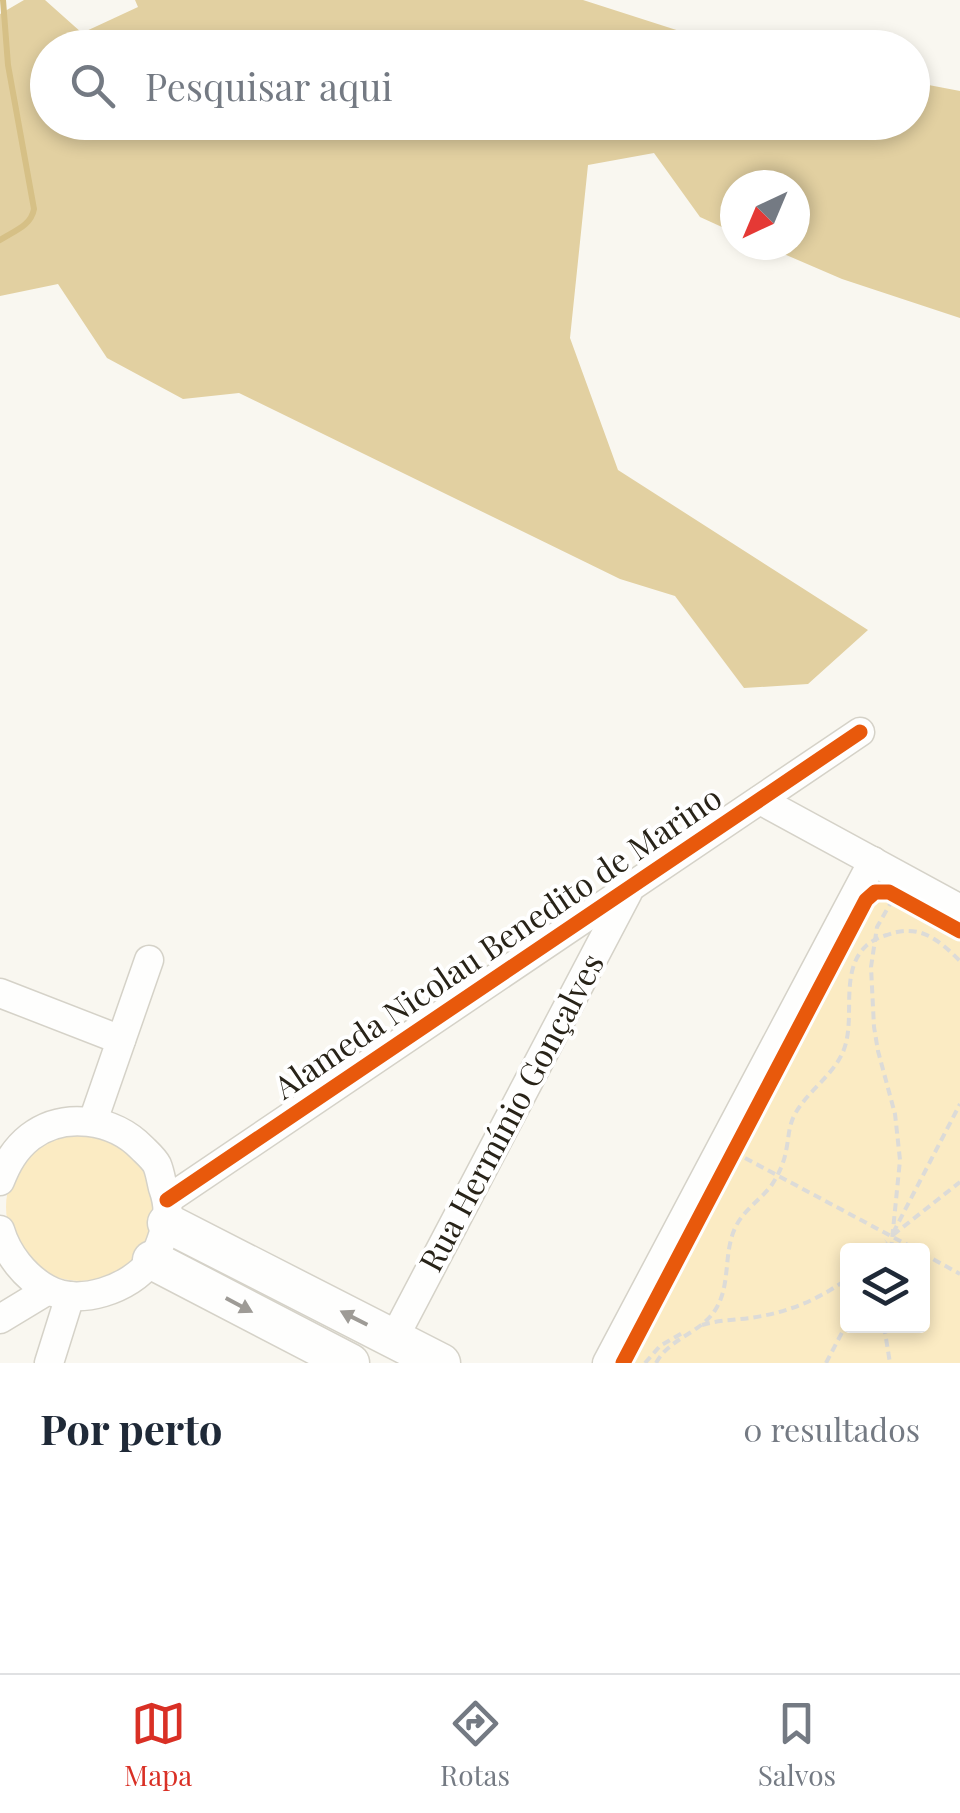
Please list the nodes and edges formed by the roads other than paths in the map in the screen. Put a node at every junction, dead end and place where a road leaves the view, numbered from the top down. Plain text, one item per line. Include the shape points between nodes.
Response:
1 (860, 732) dead end
2 (760, 800) junction
3 (873, 861) junction
4 (630, 887) junction
5 (960, 909) edge
6 (149, 960) dead end
7 (0, 994) edge
8 (121, 1040) junction
9 (93, 1121) junction
10 (0, 1181) edge
11 (167, 1212) junction
12 (0, 1230) edge
13 (152, 1260) junction
14 (59, 1293) junction
15 (0, 1319) edge
16 (394, 1338) junction
17 (49, 1363) edge
18 (350, 1363) edge
19 (441, 1363) edge
20 (607, 1363) edge

1 - 2 street, Alameda Nicolau Benedito de Marino
2 - 3 street
2 - 4 street, Alameda Nicolau Benedito de Marino
3 - 5 street
3 - 20 street
4 - 11 street, Alameda Nicolau Benedito de Marino
4 - 16 street, Rua Hermínio Gonçalves
6 - 8 street
7 - 8 street
8 - 9 street
9 - 10 street via 61,1122 32,1135
9 - 11 street via 129,1134 156,1162
11 - 13 street
16 -> 11 street
12 - 14 street via 22,1269
13 - 14 street via 127,1283 95,1294
13 -> 18 street
14 - 15 street
14 - 17 street
16 - 19 street

